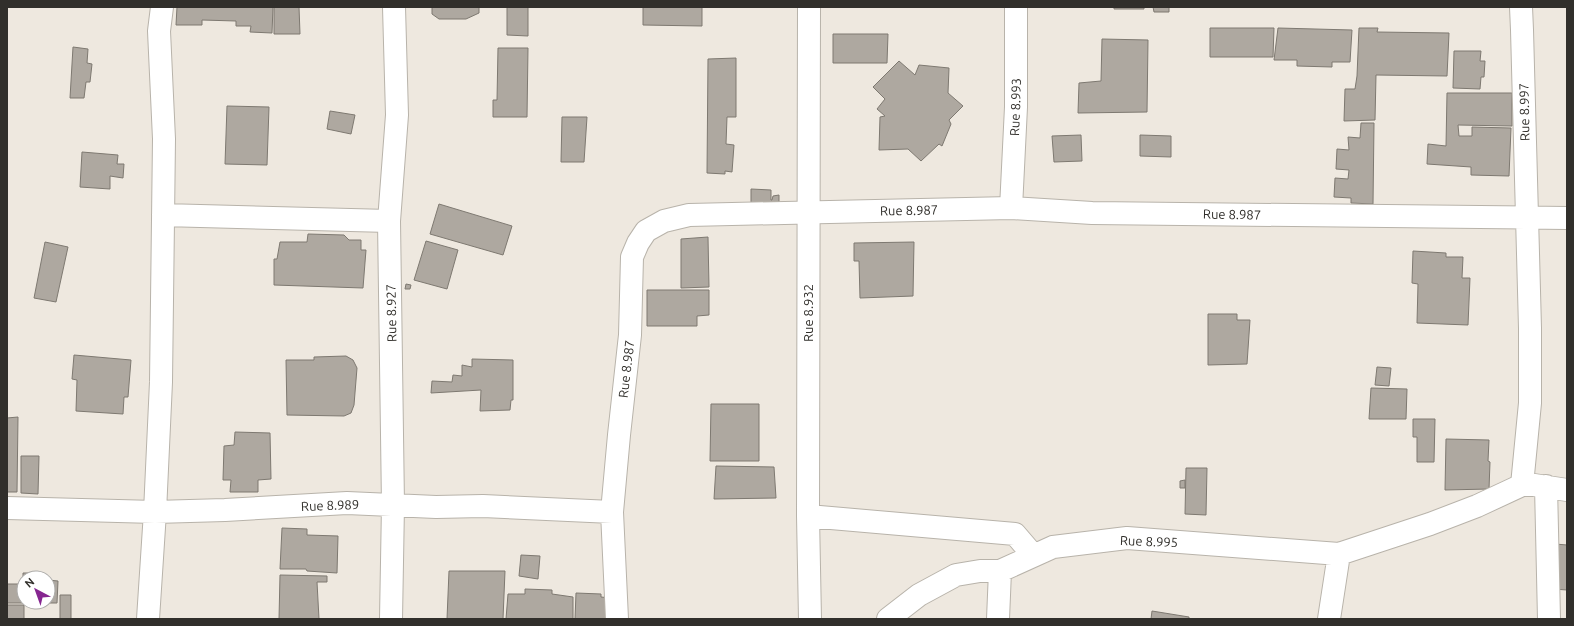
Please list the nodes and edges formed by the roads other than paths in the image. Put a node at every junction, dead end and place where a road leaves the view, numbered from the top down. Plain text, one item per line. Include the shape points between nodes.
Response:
1 (162, 7) edge
2 (394, 7) edge
3 (809, 7) edge
4 (1016, 7) edge
5 (1521, 7) edge
6 (1011, 208) junction
7 (808, 212) junction
8 (162, 215) junction
9 (1527, 217) junction
10 (1567, 218) edge
11 (389, 221) junction
12 (1522, 485) junction
13 (1546, 486) junction
14 (1567, 490) edge
15 (393, 505) junction
16 (7, 508) edge
17 (155, 512) junction
18 (612, 512) junction
19 (808, 516) junction
20 (1339, 554) junction
21 (1033, 555) junction
22 (1000, 571) junction
23 (148, 619) edge
24 (391, 619) edge
25 (617, 619) edge
26 (810, 619) edge
27 (888, 619) edge
28 (998, 619) edge
29 (1329, 619) edge
30 (1549, 619) edge

1 - 8 street via 159,31 164,139
2 - 11 street, Rue 8.927 via 397,116
3 - 7 street, Rue 8.932
4 - 6 street, Rue 8.993 via 1016,107
5 - 9 street, Rue 8.997
6 - 7 street, Rue 8.987
6 - 9 street, Rue 8.987 via 1092,213
7 - 18 street, Rue 8.987 via 689,215 664,221 646,230 632,257 630,335
7 - 19 street, Rue 8.932
8 - 11 street
8 - 17 street via 161,382
9 - 10 street, Rue 8.987
9 - 12 street, Rue 8.997 via 1530,404
11 - 15 street, Rue 8.927
12 - 13 street
12 - 20 street via 1478,506
13 - 14 street
13 - 30 street
15 - 17 street, Rue 8.989 via 347,503
15 - 18 street, Rue 8.989
15 - 24 street, Rue 8.927
16 - 17 street, Rue 8.989
17 - 23 street
18 - 25 street, Rue 8.987
19 - 21 street via 1015,534
19 - 26 street, Rue 8.932
20 - 21 street, Rue 8.995 via 1127,538 1053,547
20 - 29 street
21 - 22 street, Rue 8.995
22 - 27 street, Rue 8.995 via 956,575 919,595
22 - 28 street

